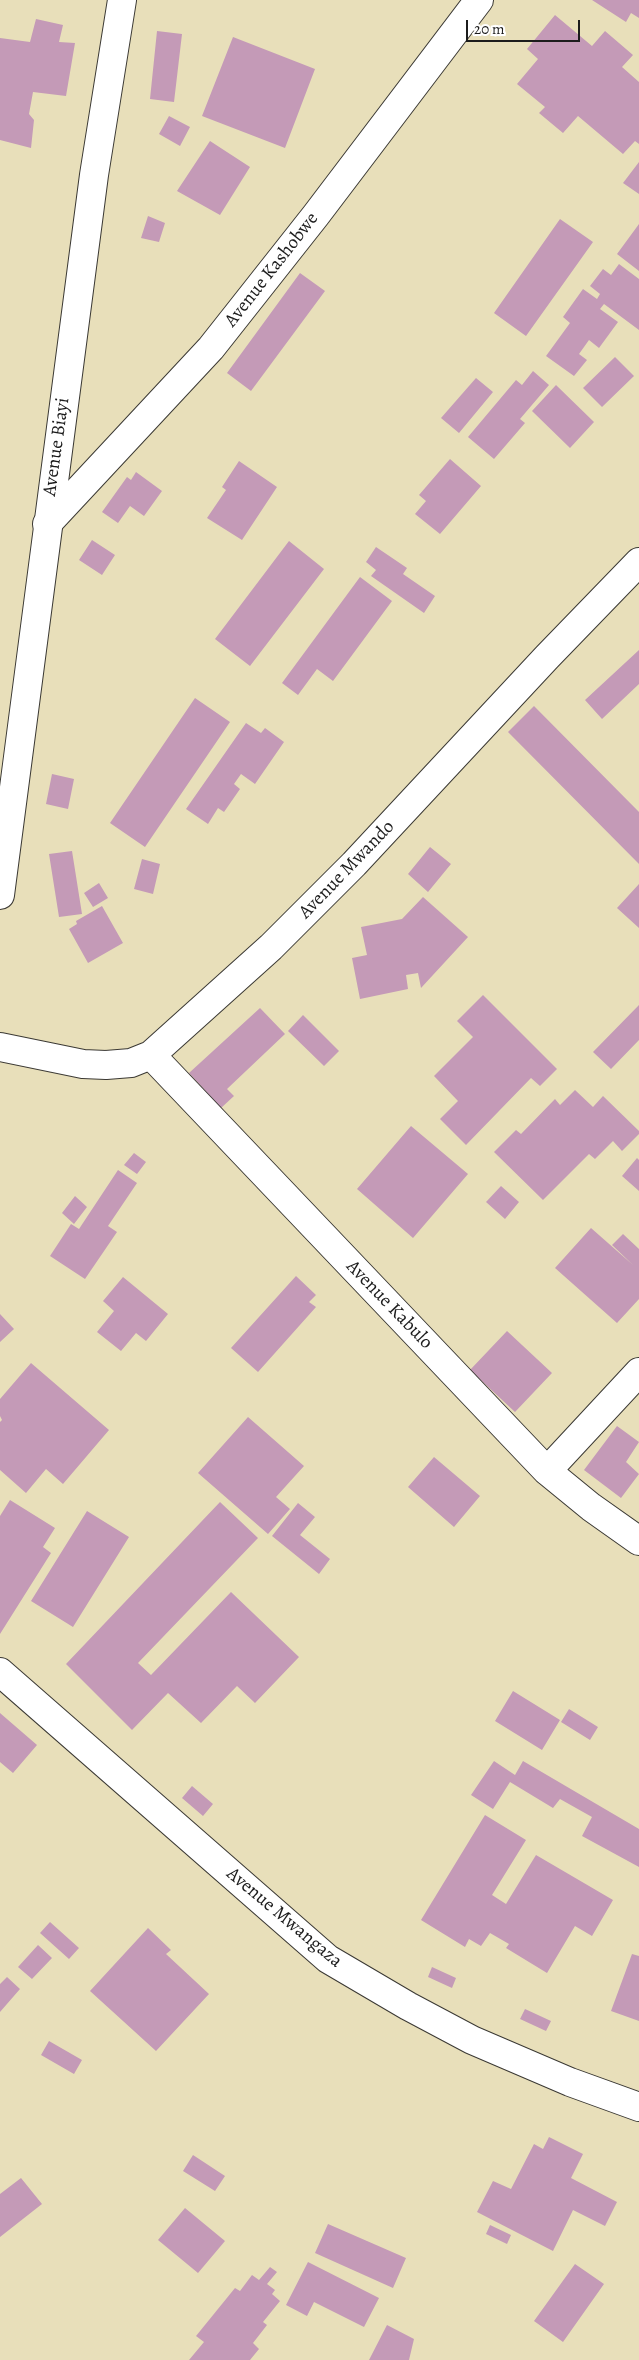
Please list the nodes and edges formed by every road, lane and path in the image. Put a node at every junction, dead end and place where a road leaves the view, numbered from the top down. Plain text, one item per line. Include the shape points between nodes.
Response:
1 (122, 0) edge
2 (478, 0) edge
3 (47, 524) junction
4 (639, 562) edge
5 (0, 895) edge
6 (0, 1047) edge
7 (151, 1055) junction
8 (639, 1372) edge
9 (547, 1471) junction
10 (639, 1540) edge
11 (0, 1672) edge
12 (639, 2107) edge

1 - 3 street, Avenue Biayi via 94,175
2 - 3 street, Avenue Kashobwe via 316,215 210,348
3 - 5 street, Avenue Biayi
4 - 7 street, Avenue Mwando via 347,871 271,947
6 - 7 street, Avenue Mwando via 98,1065 131,1063
7 - 9 street, Avenue Kabulo
8 - 9 street
9 - 10 street, Avenue Kabulo
11 - 12 street, Avenue Mwangaza via 328,1959 472,2040

